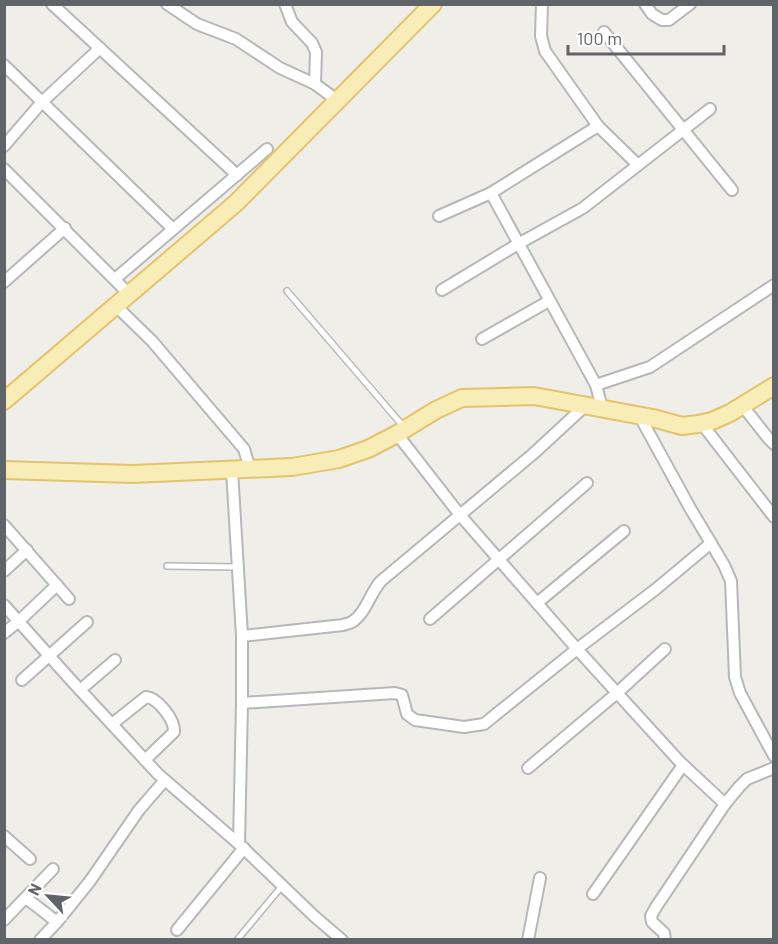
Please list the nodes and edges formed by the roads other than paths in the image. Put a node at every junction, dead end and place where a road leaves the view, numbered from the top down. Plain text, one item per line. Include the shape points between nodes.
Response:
1 (52, 4) edge
2 (167, 4) edge
3 (285, 4) edge
4 (433, 4) edge
5 (542, 4) edge
6 (645, 4) edge
7 (690, 4) edge
8 (604, 32) dead end
9 (100, 48) junction
10 (4, 65) edge
11 (315, 84) junction
12 (338, 100) junction
13 (42, 102) junction
14 (710, 109) dead end
15 (598, 126) junction
16 (683, 130) junction
17 (4, 146) edge
18 (267, 149) dead end
19 (638, 165) junction
20 (4, 169) edge
21 (237, 175) junction
22 (732, 190) dead end
23 (491, 193) junction
24 (439, 216) dead end
25 (65, 228) junction
26 (173, 229) junction
27 (518, 244) junction
28 (115, 279) junction
29 (4, 282) edge
30 (774, 285) edge
31 (442, 290) dead end
32 (287, 291) dead end
33 (130, 295) junction
34 (549, 301) junction
35 (116, 306) junction
36 (482, 339) dead end
37 (596, 385) junction
38 (774, 386) edge
39 (4, 401) edge
40 (742, 405) junction
41 (594, 407) junction
42 (639, 415) junction
43 (702, 424) junction
44 (401, 431) junction
45 (774, 444) edge
46 (250, 469) junction
47 (4, 470) edge
48 (232, 470) junction
49 (587, 483) dead end
50 (460, 515) junction
51 (774, 517) edge
52 (4, 525) edge
53 (624, 531) dead end
54 (711, 543) junction
55 (27, 550) junction
56 (499, 560) junction
57 (167, 566) dead end
58 (237, 567) junction
59 (4, 571) edge
60 (57, 585) junction
61 (69, 599) dead end
62 (537, 603) junction
63 (4, 604) edge
64 (430, 619) dead end
65 (19, 621) junction
66 (87, 622) dead end
67 (4, 633) edge
68 (242, 636) junction
69 (665, 649) dead end
70 (577, 650) junction
71 (50, 656) junction
72 (115, 660) dead end
73 (22, 680) dead end
74 (80, 690) junction
75 (617, 693) junction
76 (242, 703) junction
77 (111, 724) junction
78 (773, 753) edge
79 (145, 760) junction
80 (683, 765) junction
81 (528, 768) dead end
82 (774, 768) edge
83 (165, 780) junction
84 (725, 804) junction
85 (4, 836) edge
86 (241, 846) junction
87 (30, 859) dead end
88 (53, 869) dead end
89 (540, 878) dead end
90 (282, 886) junction
91 (593, 894) dead end
92 (26, 897) junction
93 (4, 920) edge
94 (57, 922) junction
95 (177, 930) dead end
96 (40, 939) edge
97 (237, 939) edge
98 (342, 939) edge
99 (528, 939) edge
100 (664, 939) edge

1 - 9 street
2 - 11 street via 197,24 236,39 280,68
3 - 11 street via 292,21 316,52
4 - 12 main road
5 - 15 street via 541,36 545,51
6 - 7 street via 662,20 669,20
8 - 16 street
9 - 13 street
9 - 21 street
10 - 13 street
11 - 12 street
12 - 33 main road via 236,203
13 - 17 street
13 - 26 street
14 - 16 street
15 - 19 street
15 - 23 street
16 - 19 street
16 - 22 street
18 - 21 street
19 - 27 street via 583,208
20 - 25 street
21 - 26 street
23 - 24 street
23 - 27 street
25 - 28 street
25 - 29 street
26 - 28 street
27 - 31 street
27 - 34 street
28 - 33 street
30 - 37 street via 650,367
32 - 44 lane
33 - 35 main road
34 - 36 street
34 - 37 street
35 - 39 main road
35 - 46 street via 152,341 244,448
37 - 41 street
38 - 40 main road
40 - 43 main road
40 - 45 street
41 - 42 main road
41 - 44 main road via 534,396 462,398
41 - 50 street
42 - 43 main road via 681,426
42 - 54 street
43 - 51 street
44 - 46 main road via 339,459
44 - 50 street
46 - 48 main road
47 - 48 main road via 133,474
48 - 58 street
49 - 56 street
50 - 56 street
50 - 68 street via 381,581 353,621
52 - 55 street
53 - 62 street
54 - 70 street
54 - 78 street via 731,581 735,677
55 - 59 street
55 - 60 street
56 - 62 street
56 - 64 street
57 - 58 lane
58 - 68 street
60 - 61 street
60 - 65 street
62 - 70 street
63 - 65 street
65 - 67 street
65 - 71 street
66 - 71 street
68 - 76 street
69 - 75 street
70 - 75 street
70 - 76 street via 492,718 476,726 415,720 407,714 402,695 395,693
71 - 73 street
71 - 74 street
72 - 74 street
74 - 77 street
75 - 80 street
75 - 81 street
76 - 86 street
77 - 79 street
77 - 79 street via 146,697 159,704 173,723 174,732
79 - 83 street
80 - 84 street
80 - 91 street
82 - 84 street via 747,779
83 - 86 street
83 - 94 street
84 - 100 street via 651,916
85 - 87 street
86 - 90 street
86 - 95 street
88 - 92 street
89 - 99 street
90 - 97 lane
90 - 98 street
92 - 93 street
92 - 94 street
94 - 96 street

